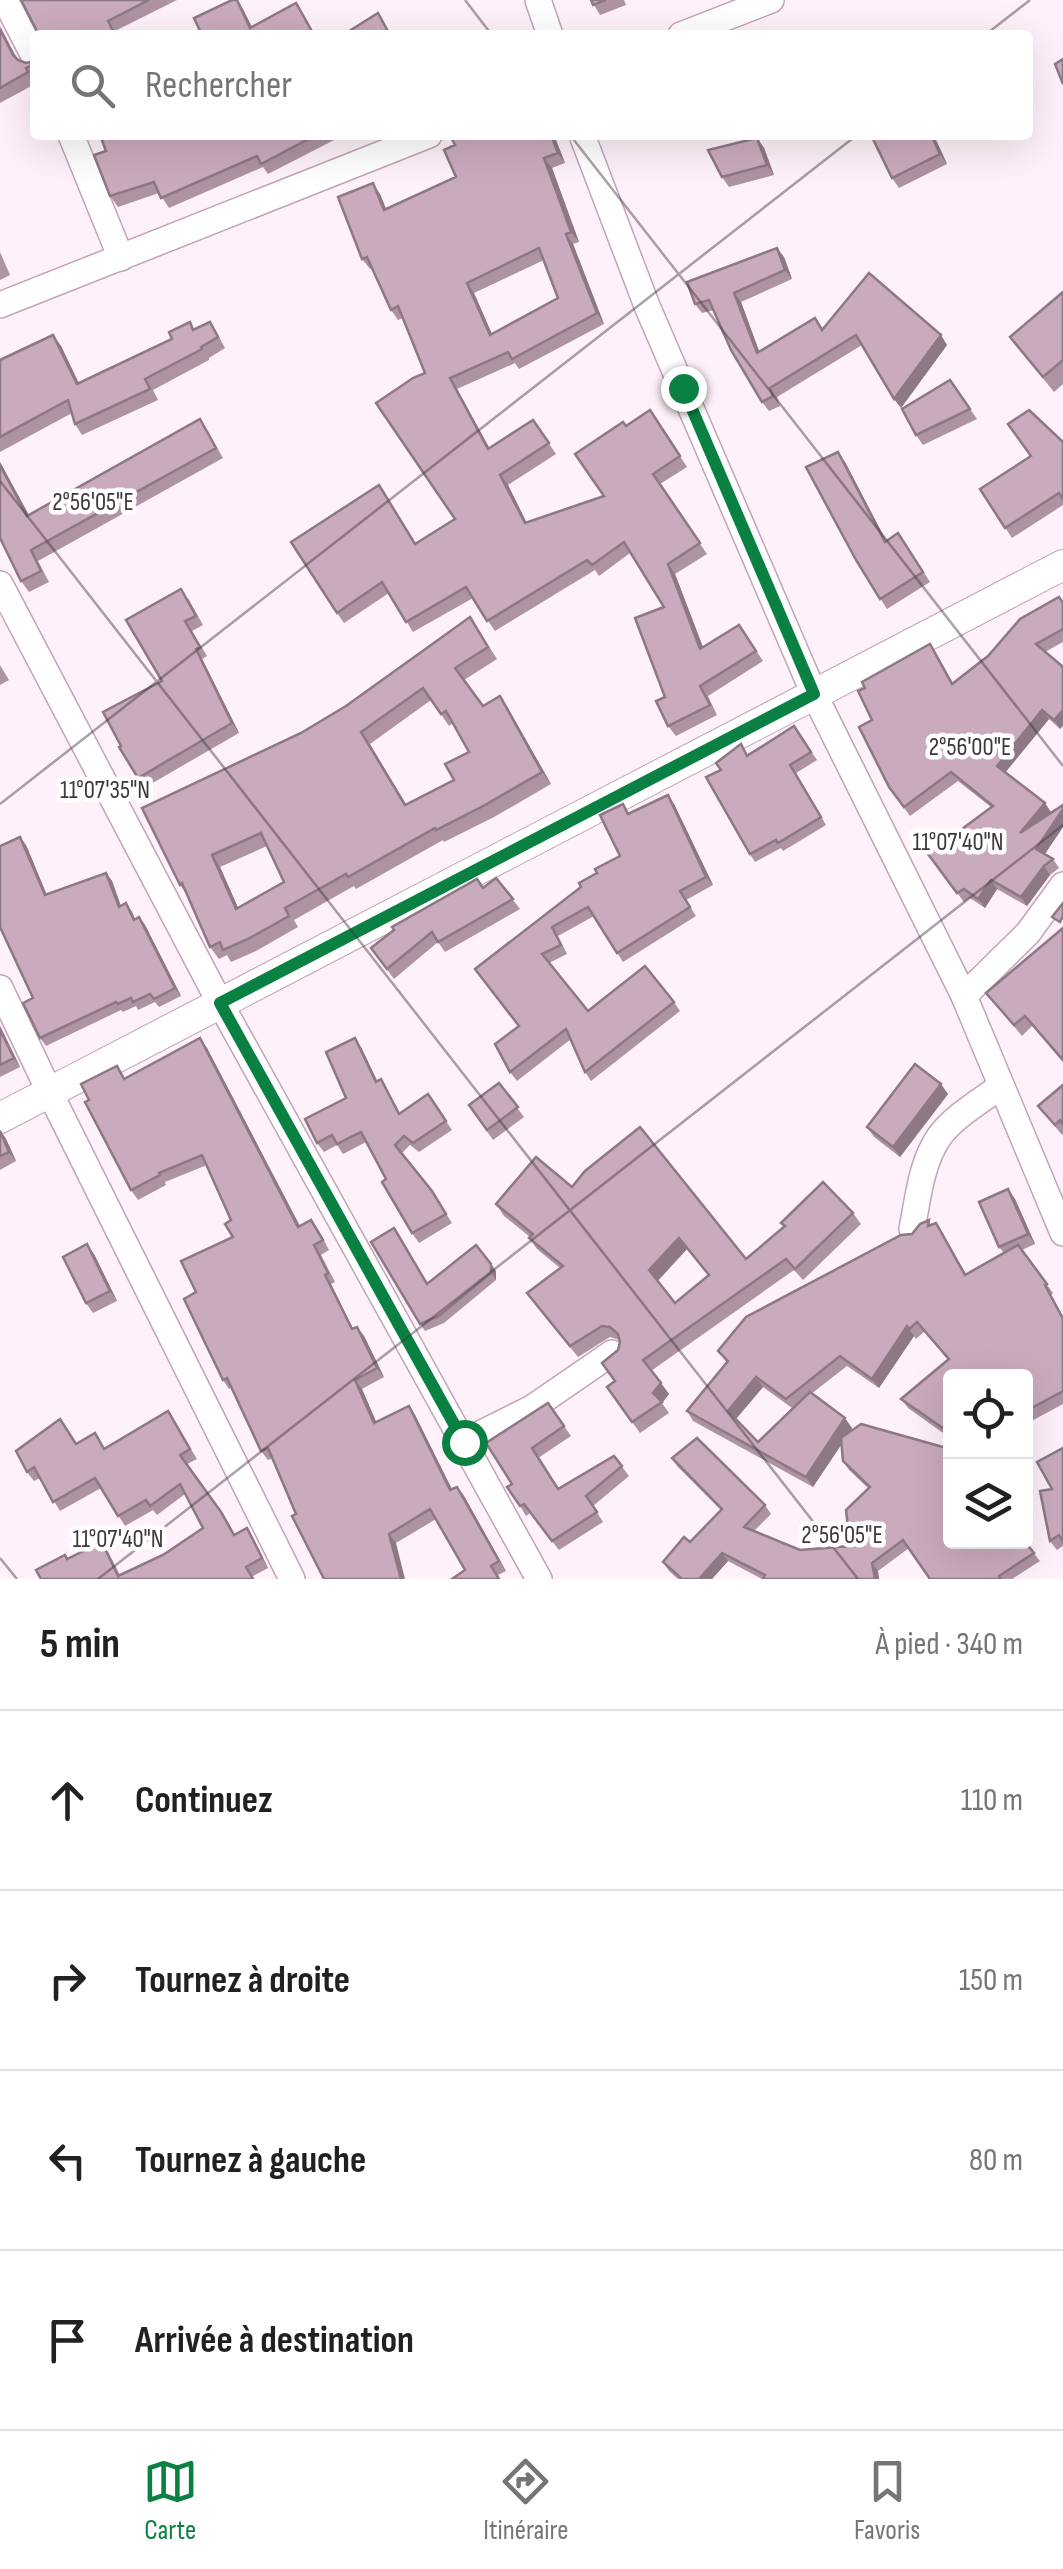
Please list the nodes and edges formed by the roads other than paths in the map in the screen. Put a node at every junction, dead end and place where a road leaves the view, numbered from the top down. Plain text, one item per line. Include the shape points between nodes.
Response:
1 (4, 0) edge
2 (538, 0) edge
3 (770, 0) edge
4 (548, 30) edge
5 (694, 30) edge
6 (30, 49) edge
7 (73, 140) edge
8 (417, 140) edge
9 (584, 140) edge
10 (122, 258) junction
11 (0, 305) edge
12 (1063, 565) edge
13 (0, 584) edge
14 (814, 694) junction
15 (1063, 885) edge
16 (0, 988) edge
17 (964, 996) junction
18 (220, 1003) junction
19 (1002, 1086) junction
20 (50, 1093) junction
21 (0, 1118) edge
22 (912, 1230) edge
23 (1063, 1234) edge
24 (612, 1353) edge
25 (464, 1442) junction
26 (292, 1579) edge
27 (539, 1579) edge

1 - 6 street
2 - 4 street
3 - 5 street
7 - 10 street
8 - 10 street
9 - 14 street via 647,306
10 - 11 street
12 - 14 street
13 - 18 street
14 - 17 street
14 - 18 street
15 - 17 street via 1028,934
16 - 20 street
17 - 19 street
18 - 20 street
18 - 25 street
19 - 22 street via 938,1138
19 - 23 street
20 - 21 street
20 - 26 street
24 - 25 street via 532,1408
25 - 27 street

